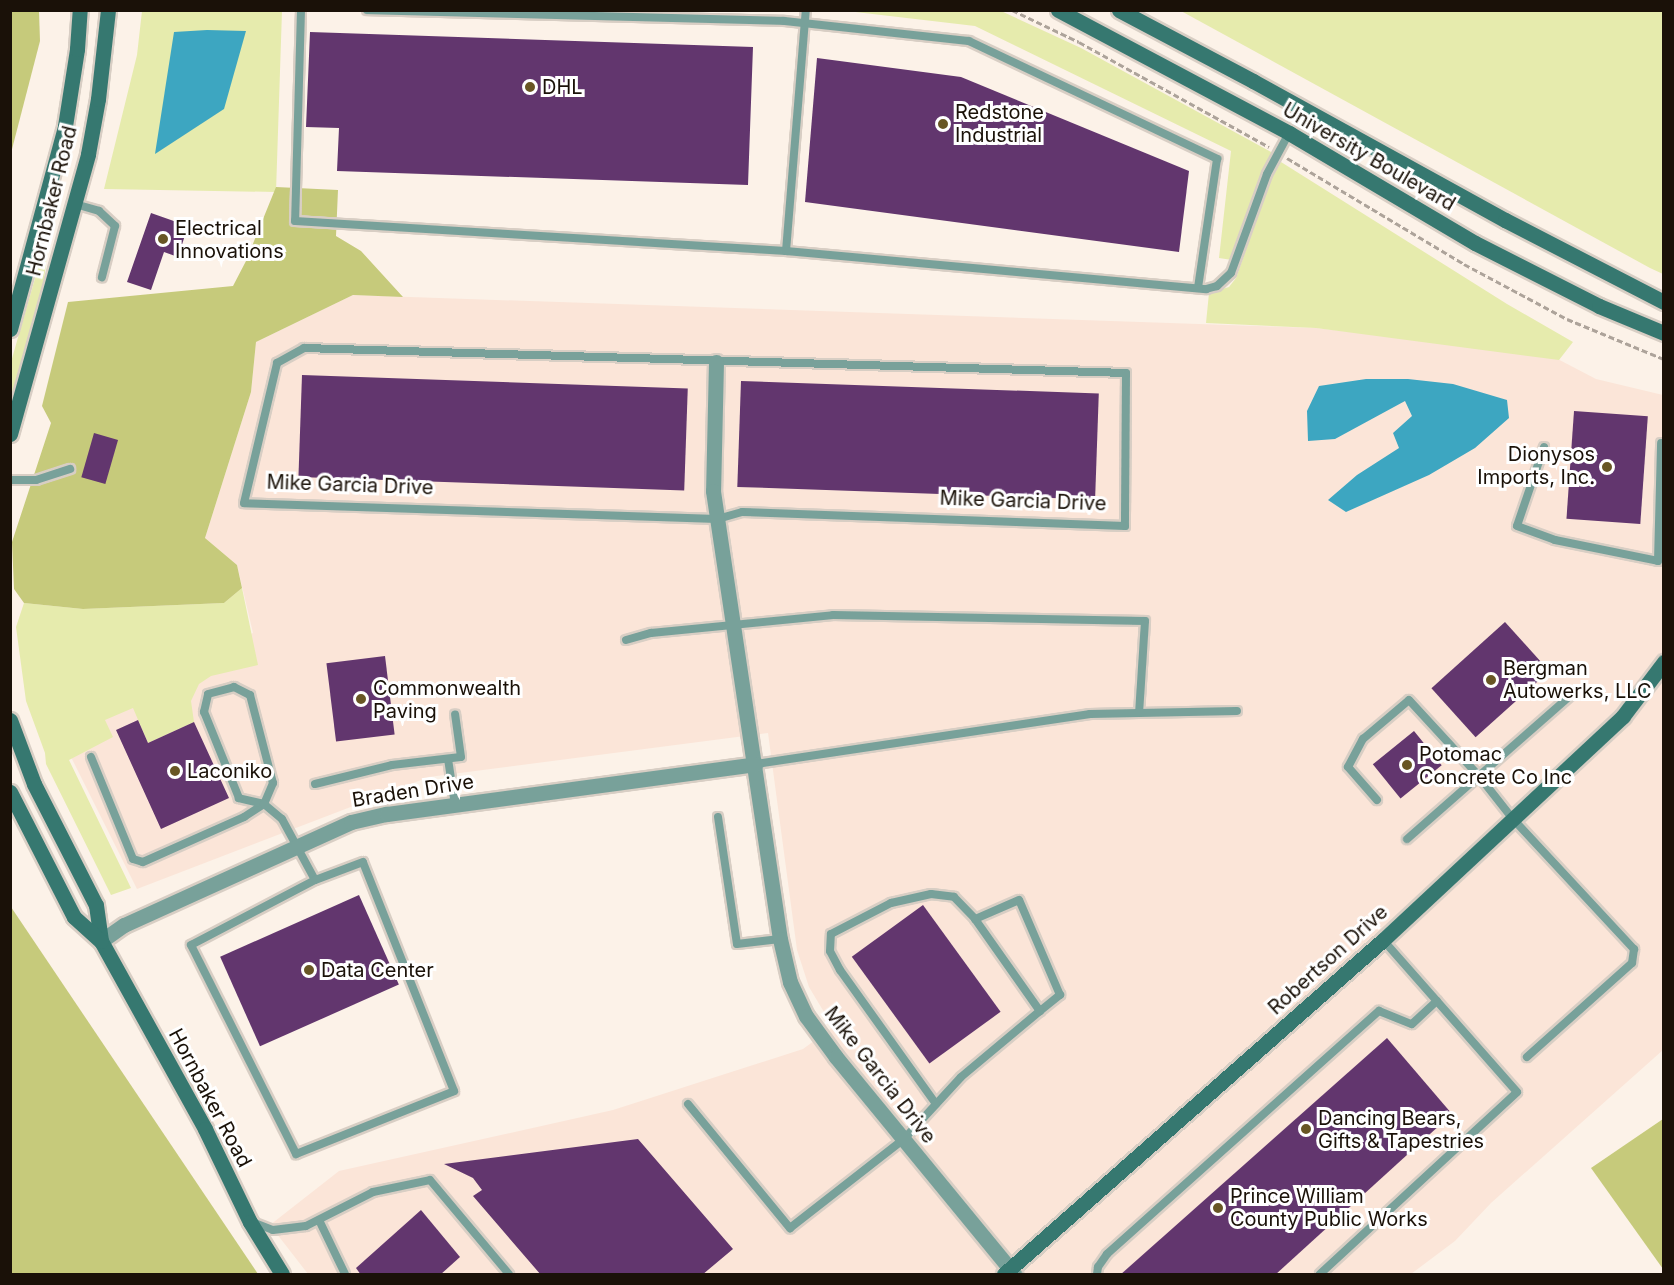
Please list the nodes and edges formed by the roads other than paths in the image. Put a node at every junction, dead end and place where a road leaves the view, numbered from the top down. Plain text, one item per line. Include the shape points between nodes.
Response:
1 (80, 10) edge
2 (108, 10) edge
3 (301, 10) edge
4 (367, 10) edge
5 (806, 10) edge
6 (1058, 10) edge
7 (1119, 10) edge
8 (803, 24) junction
9 (1289, 133) junction
10 (75, 204) junction
11 (786, 251) junction
12 (102, 277) dead end
13 (1198, 288) junction
14 (1664, 302) edge
15 (10, 329) edge
16 (1664, 333) edge
17 (716, 362) junction
18 (10, 434) edge
19 (1661, 443) dead end
20 (1544, 447) dead end
21 (70, 468) dead end
22 (10, 480) edge
23 (717, 519) junction
24 (1661, 562) edge
25 (734, 623) junction
26 (626, 640) dead end
27 (1664, 662) edge
28 (1570, 696) dead end
29 (1237, 711) dead end
30 (1139, 713) junction
31 (455, 714) dead end
32 (10, 720) edge
33 (91, 757) dead end
34 (448, 759) junction
35 (756, 764) junction
36 (1479, 776) junction
37 (315, 784) dead end
38 (10, 792) edge
39 (1377, 800) dead end
40 (264, 804) junction
41 (455, 805) junction
42 (718, 817) dead end
43 (1513, 819) junction
44 (1407, 839) dead end
45 (294, 845) junction
46 (315, 880) junction
47 (975, 920) junction
48 (780, 939) junction
49 (101, 940) junction
50 (1383, 940) junction
51 (1437, 1001) junction
52 (1040, 1011) junction
53 (1527, 1057) dead end
54 (688, 1104) dead end
55 (936, 1104) junction
56 (904, 1139) junction
57 (319, 1220) junction
58 (250, 1222) junction
59 (1009, 1273) edge
60 (282, 1275) edge
61 (345, 1275) edge
62 (509, 1275) edge
63 (1097, 1275) edge
64 (1320, 1275) edge

1 - 15 main road, Hornbaker Road via 65,126
2 - 10 main road, Hornbaker Road via 98,99
3 - 11 lane via 295,222
4 - 8 lane
5 - 8 lane
6 - 9 main road, University Boulevard
7 - 14 main road, University Boulevard
8 - 11 lane
8 - 13 lane via 969,41 1216,159
9 - 13 lane via 1267,174 1231,273 1217,286
9 - 16 main road, University Boulevard via 1475,243 1599,306
10 - 12 lane via 99,211 115,226
10 - 18 main road, Hornbaker Road
11 - 13 lane
17 - 23 street, Mike Garcia Drive via 712,491
17 - 23 lane, Mike Garcia Drive via 1126,372 1125,526 742,512
17 - 23 lane, Mike Garcia Drive via 304,348 277,363 244,503
19 - 24 lane
20 - 24 lane via 1517,526 1556,540
21 - 22 lane via 36,480
23 - 25 street, Mike Garcia Drive
25 - 26 lane via 651,633
25 - 30 lane via 833,615 1145,621
25 - 35 street, Mike Garcia Drive
27 - 43 main road, Robertson Drive via 1623,716
28 - 36 lane
29 - 30 lane
30 - 35 lane via 1090,714
31 - 34 lane via 461,758
32 - 49 main road, Hornbaker Road via 34,784 96,904
33 - 40 lane via 133,859 142,862
34 - 37 lane via 392,765
34 - 41 lane
35 - 41 street, Braden Drive
35 - 48 street, Mike Garcia Drive
36 - 39 lane via 1409,700 1363,739 1348,767
36 - 43 lane
36 - 44 lane
38 - 49 main road, Hornbaker Road via 74,917
40 - 40 lane via 273,783 250,695 234,687 208,694 204,712 239,798
40 - 45 lane via 282,819
41 - 45 street, Braden Drive via 351,822
42 - 48 lane via 736,944
43 - 50 main road, Robertson Drive
43 - 53 lane via 1634,949 1632,963
45 - 46 lane
45 - 49 street, Braden Drive via 124,925
46 - 46 lane via 191,945 296,1154 454,1091 363,862
47 - 52 lane
47 - 52 lane via 1019,900 1060,995
47 - 55 lane via 954,897 931,894 891,903 831,934 830,951 840,970
48 - 56 street, Mike Garcia Drive via 790,982 806,1016
49 - 58 main road, Hornbaker Road
50 - 51 lane
50 - 59 main road, Robertson Drive
51 - 63 lane via 1412,1024 1379,1011 1107,1254
51 - 64 lane via 1517,1092
52 - 55 lane via 961,1077
54 - 56 lane via 790,1228
55 - 56 lane
56 - 59 street, Mike Garcia Drive
57 - 58 lane via 285,1230
57 - 61 lane
57 - 62 lane via 373,1192 430,1180
58 - 60 main road, Hornbaker Road

